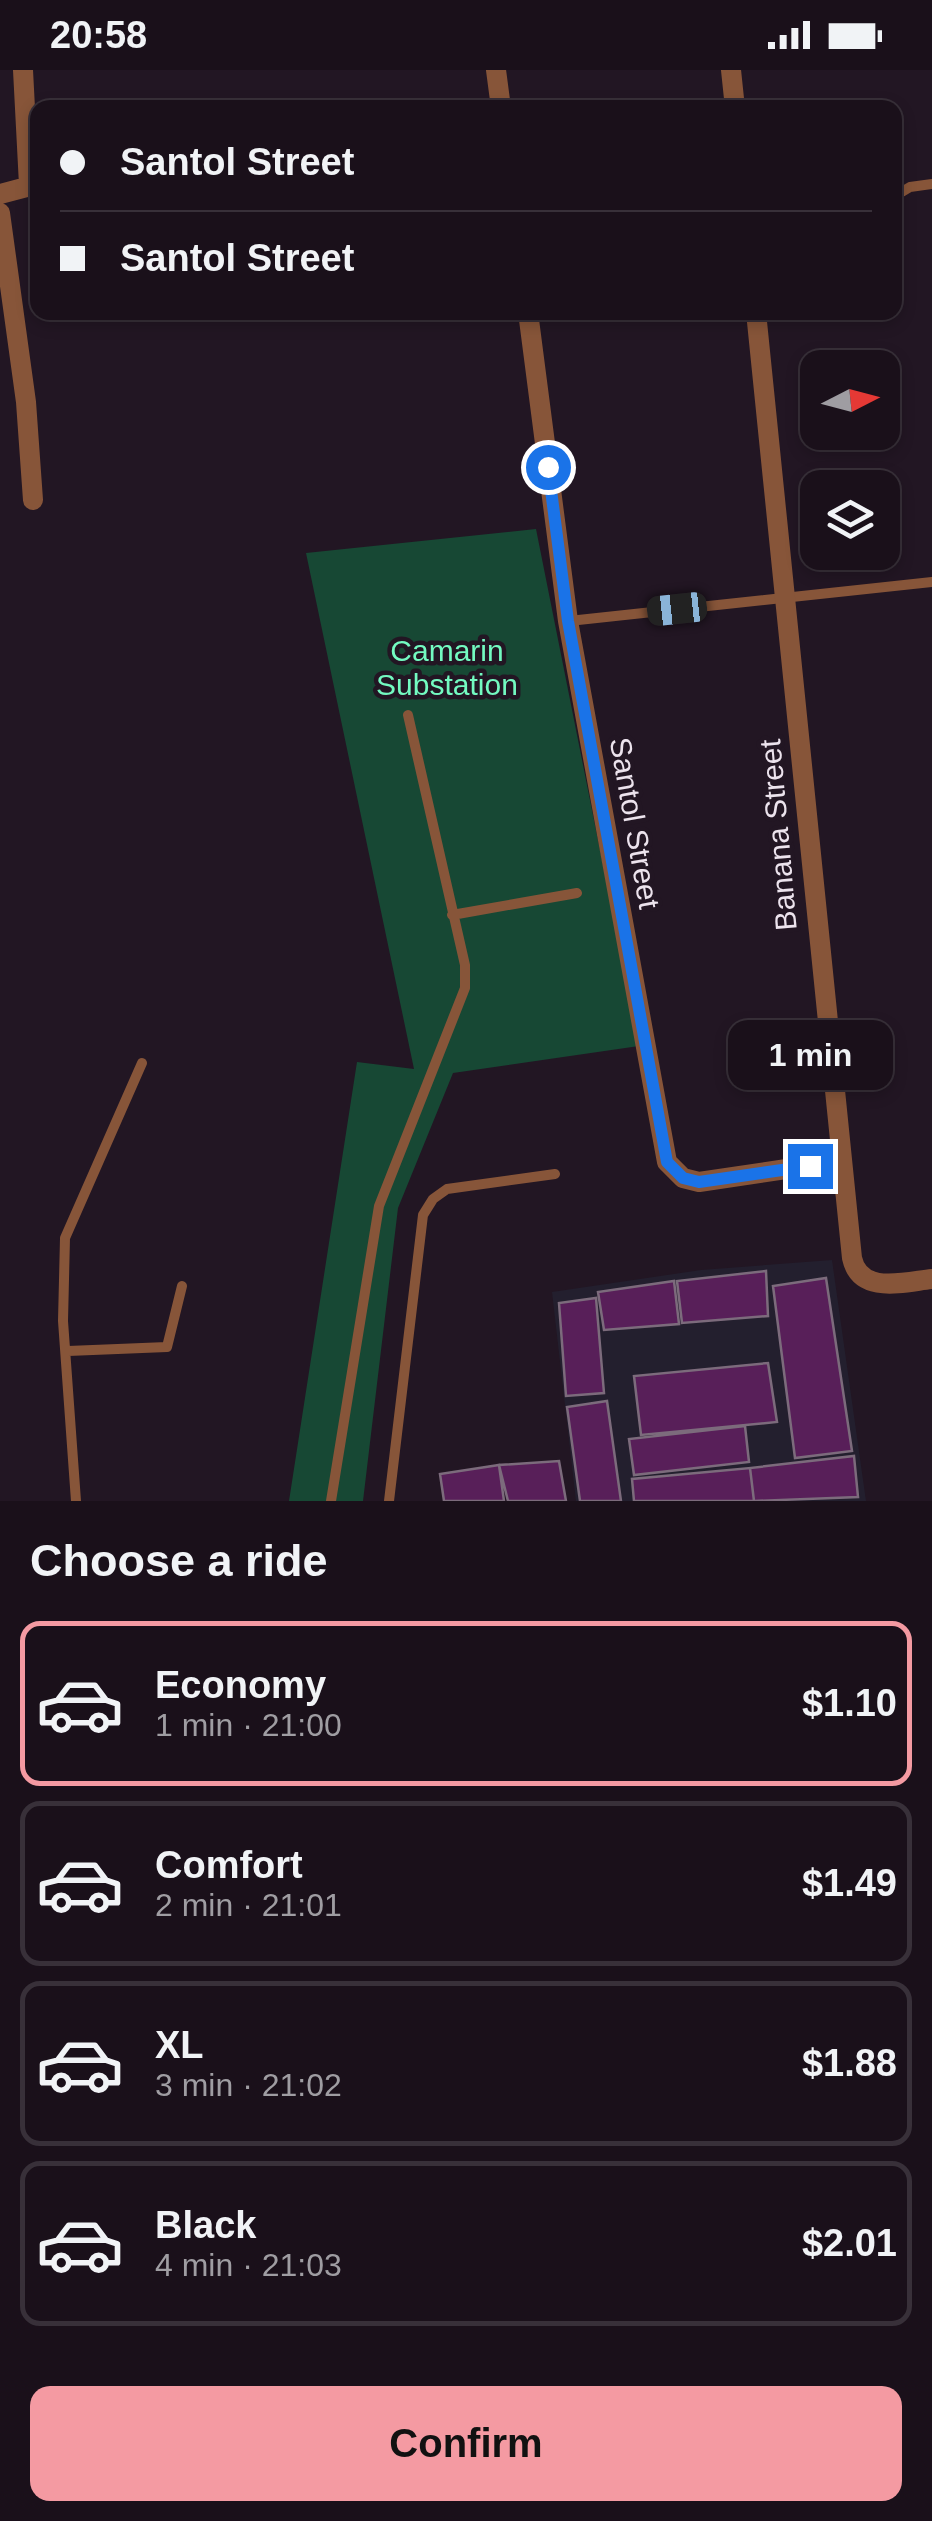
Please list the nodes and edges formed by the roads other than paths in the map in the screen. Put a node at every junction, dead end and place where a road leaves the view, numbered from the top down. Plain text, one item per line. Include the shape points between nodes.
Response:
1 (22, 70) edge
2 (496, 70) edge
3 (731, 70) edge
4 (500, 100) edge
5 (734, 100) edge
6 (30, 153) edge
7 (932, 184) edge
8 (30, 185) edge
9 (902, 192) edge
10 (0, 194) edge
11 (0, 213) edge
12 (529, 320) edge
13 (757, 320) edge
14 (33, 500) dead end
15 (932, 582) edge
16 (786, 598) junction
17 (568, 621) junction
18 (408, 715) dead end
19 (578, 893) dead end
20 (452, 915) junction
21 (142, 1063) dead end
22 (840, 1161) junction
23 (555, 1174) dead end
24 (932, 1279) edge
25 (182, 1286) dead end
26 (68, 1351) junction
27 (76, 1501) edge
28 (331, 1501) edge
29 (388, 1501) edge

1 - 6 street
2 - 4 street
3 - 5 street
7 - 9 lane
8 - 10 street
11 - 14 street
12 - 17 street, Santol Street
13 - 16 street, Banana Street
15 - 16 lane
16 - 17 lane
16 - 22 street, Banana Street
17 - 22 street, Santol Street via 667,1162 683,1178 699,1182
18 - 20 lane
19 - 20 lane
20 - 28 lane via 466,988 379,1206
21 - 26 lane via 64,1238
22 - 24 street, Banana Street via 856,1271 886,1284
23 - 29 lane via 447,1188 423,1215
25 - 26 lane via 167,1347
26 - 27 lane

